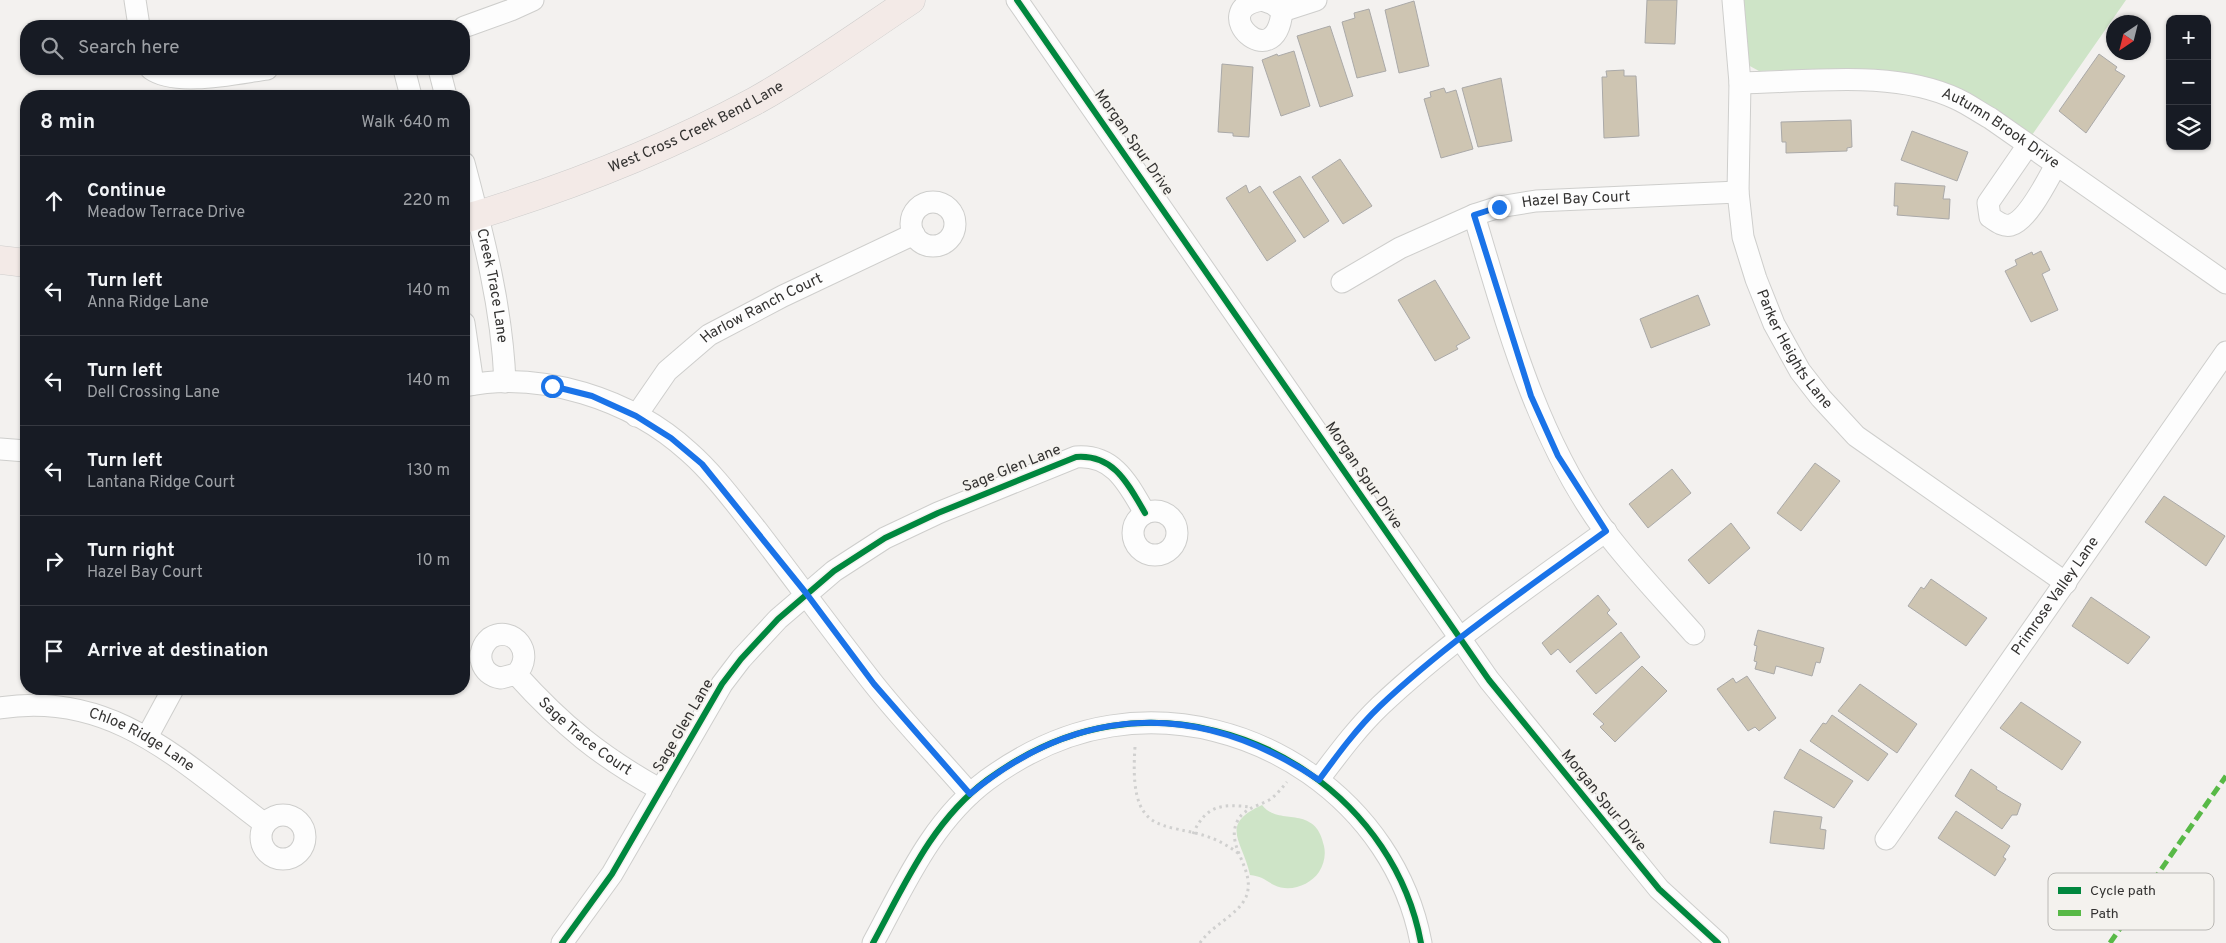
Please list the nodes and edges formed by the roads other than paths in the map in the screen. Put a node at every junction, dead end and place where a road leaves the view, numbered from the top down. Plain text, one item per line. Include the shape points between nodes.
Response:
1 (135, 0) edge
2 (533, 0) edge
3 (912, 0) edge
4 (1017, 0) edge
5 (1316, 0) edge
6 (1733, 0) edge
7 (1282, 11) dead end
8 (138, 20) edge
9 (470, 25) edge
10 (165, 75) edge
11 (216, 75) edge
12 (406, 75) edge
13 (441, 75) edge
14 (1740, 83) junction
15 (409, 90) edge
16 (444, 90) edge
17 (2028, 145) junction
18 (2056, 166) junction
19 (1738, 192) junction
20 (1474, 215) junction
21 (471, 217) edge
22 (914, 234) dead end
23 (0, 260) edge
24 (20, 262) edge
25 (1342, 282) dead end
26 (2226, 284) edge
27 (2226, 352) edge
28 (505, 382) junction
29 (470, 385) edge
30 (636, 416) junction
31 (0, 450) edge
32 (20, 451) edge
33 (1145, 513) dead end
34 (1606, 531) junction
35 (2066, 582) junction
36 (806, 593) junction
37 (1694, 634) dead end
38 (1459, 639) junction
39 (516, 674) dead end
40 (170, 695) edge
41 (0, 708) edge
42 (147, 736) junction
43 (1319, 780) junction
44 (661, 790) junction
45 (970, 794) junction
46 (265, 824) dead end
47 (1886, 839) dead end
48 (562, 943) edge
49 (873, 943) edge
50 (1421, 943) edge
51 (1718, 943) edge

1 - 8 street
2 - 9 street
3 - 21 main road, West Cross Creek Bend Lane via 757,100 679,140 586,180
4 - 38 street, Morgan Spur Drive
5 - 7 street
6 - 14 street, Parker Heights Lane
10 - 11 street via 190,78
12 - 15 street
13 - 16 street
14 - 17 street, Autumn Brook Drive via 1873,80 1913,85 1956,98
14 - 19 street, Parker Heights Lane
17 - 18 street, Autumn Brook Drive
17 - 18 street via 1988,204 1990,217 1998,224 2010,226 2021,219
18 - 26 street, Autumn Brook Drive
19 - 20 street, Hazel Bay Court via 1536,201
19 - 35 street, Parker Heights Lane via 1743,237 1774,324 1800,371 1821,398 1856,436
20 - 25 street, Hazel Bay Court via 1400,248
20 - 34 street via 1531,396 1558,456
21 - 28 street, Creek Trace Lane via 498,304
22 - 30 street, Harlow Ranch Court via 775,300 709,336 667,371
23 - 24 main road
27 - 35 street, Primrose Valley Lane
28 - 29 street
28 - 30 street via 572,390
30 - 36 street via 671,438 702,464
31 - 32 street
33 - 36 street, Sage Glen Lane via 1125,479 1112,466 1095,458 1071,459 885,538
34 - 37 street
34 - 38 street
35 - 47 street, Primrose Valley Lane
36 - 44 street, Sage Glen Lane via 759,638 727,678
36 - 45 street via 874,684
38 - 43 street via 1380,707
38 - 51 street, Morgan Spur Drive via 1659,890
39 - 44 street, Sage Trace Court via 575,734 613,763
40 - 42 street
41 - 42 street, Chloe Ridge Lane via 34,704 69,707 114,720
42 - 46 street, Chloe Ridge Lane
43 - 45 street via 1285,758 1237,737 1192,725 1146,723 1091,730 1048,744 1003,769
43 - 50 street via 1357,814 1378,841 1404,888
44 - 48 street, Sage Glen Lane via 612,874
45 - 49 street via 945,820 924,850

